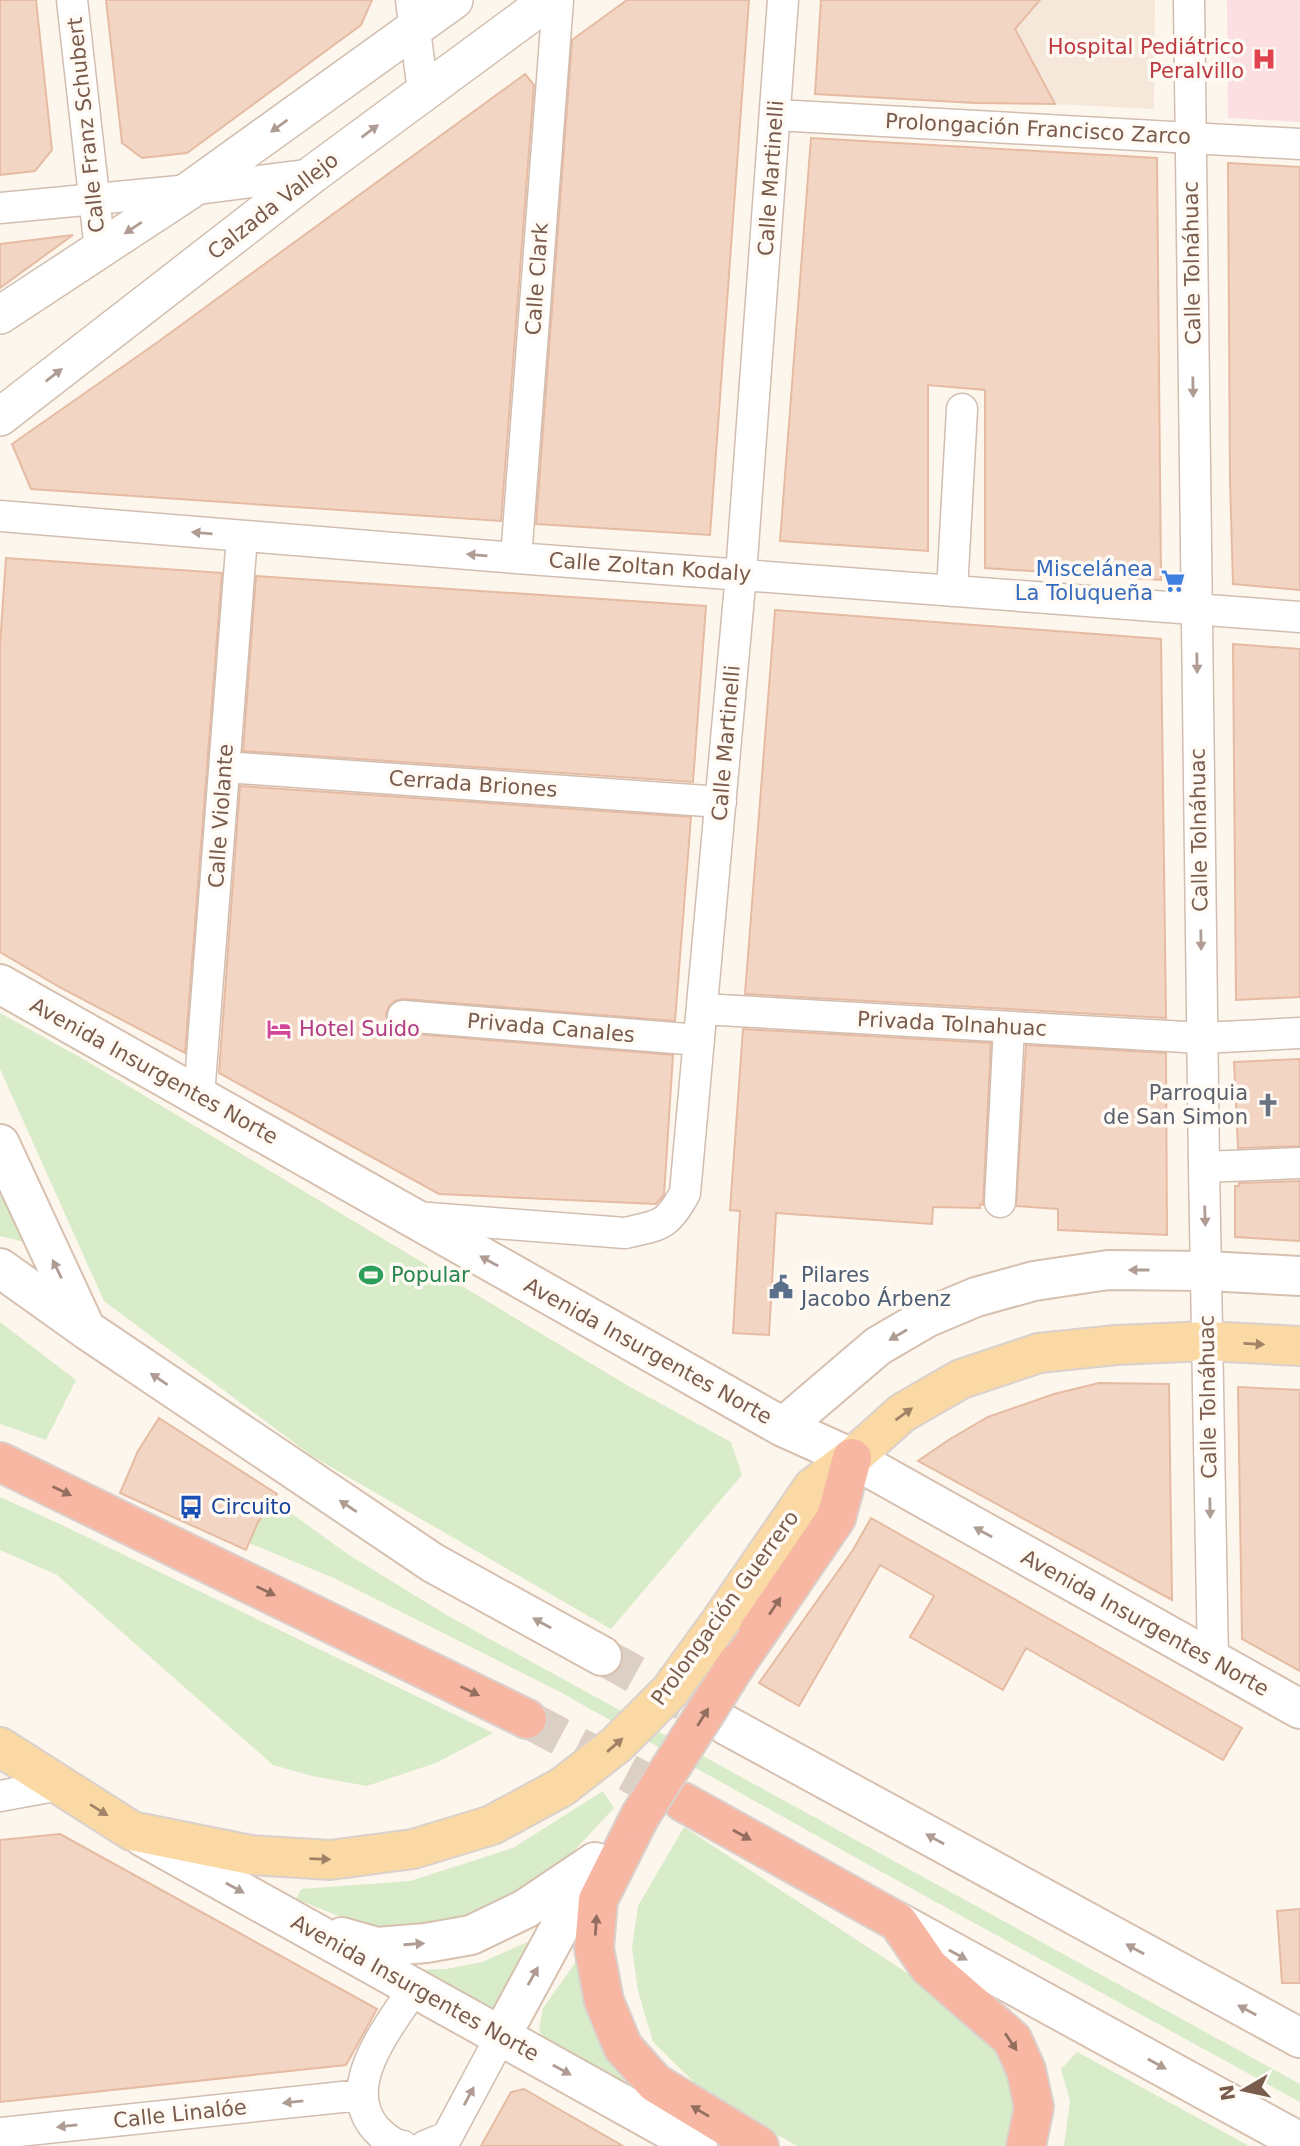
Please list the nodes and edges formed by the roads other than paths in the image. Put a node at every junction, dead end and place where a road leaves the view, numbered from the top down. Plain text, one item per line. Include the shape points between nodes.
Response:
1 (72, 0) edge
2 (454, 0) edge
3 (549, 0) edge
4 (558, 0) edge
5 (783, 0) edge
6 (1189, 0) edge
7 (412, 14) edge
8 (423, 92) junction
9 (776, 115) junction
10 (1190, 137) junction
11 (1300, 144) edge
12 (313, 174) junction
13 (190, 190) junction
14 (94, 198) junction
15 (0, 208) edge
16 (100, 250) junction
17 (0, 315) edge
18 (962, 409) dead end
19 (0, 417) edge
20 (0, 516) edge
21 (242, 536) junction
22 (516, 558) junction
23 (741, 573) junction
24 (952, 591) junction
25 (1196, 608) junction
26 (1300, 617) edge
27 (225, 767) junction
28 (721, 802) junction
29 (0, 984) edge
30 (702, 1009) junction
31 (403, 1016) dead end
32 (1009, 1027) junction
33 (1300, 1033) edge
34 (1202, 1038) junction
35 (699, 1040) junction
36 (199, 1097) junction
37 (0, 1144) edge
38 (1300, 1163) edge
39 (1204, 1167) junction
40 (1000, 1202) dead end
41 (410, 1216) junction
42 (0, 1268) edge
43 (1207, 1271) junction
44 (1300, 1276) edge
45 (87, 1331) junction
46 (1207, 1341) junction
47 (1300, 1346) edge
48 (783, 1427) junction
49 (852, 1458) junction
50 (0, 1462) edge
51 (602, 1656) tunnel mouth
52 (1213, 1661) junction
53 (1300, 1709) edge
54 (527, 1719) tunnel mouth
55 (726, 1725) tunnel mouth
56 (0, 1747) edge
57 (60, 1785) junction
58 (0, 1796) edge
59 (683, 1802) tunnel mouth
60 (636, 1823) junction
61 (132, 1830) junction
62 (596, 1862) junction
63 (898, 1922) junction
64 (300, 1924) junction
65 (414, 1988) junction
66 (500, 2036) junction
67 (1300, 2038) edge
68 (361, 2095) junction
69 (0, 2133) edge
70 (1300, 2142) edge
71 (387, 2143) edge
72 (428, 2146) edge
73 (698, 2146) edge
74 (758, 2146) edge
75 (1026, 2146) edge

1 - 14 street, Calle Franz Schubert
2 - 7 street
3 - 8 street, Calzada Vallejo
4 - 22 street, Calle Clark
5 - 9 street, Calle Martinelli
6 - 10 street, Calle Tolnáhuac
7 - 8 street
7 -> 13 street
12 -> 8 street, Calzada Vallejo
9 - 10 street, Prolongación Francisco Zarco
9 - 23 street, Calle Martinelli
10 - 11 street, Prolongación Francisco Zarco
10 -> 25 street, Calle Tolnáhuac
12 - 13 street
19 -> 12 street, Calzada Vallejo
13 - 14 street
13 -> 16 street
14 - 15 street
14 - 16 street, Calle Franz Schubert
16 - 17 street
18 - 24 street
21 -> 20 street, Calle Zoltan Kodaly
22 -> 21 street, Calle Zoltan Kodaly
21 - 27 street, Calle Violante
22 - 23 street, Calle Zoltan Kodaly
23 - 24 street, Calle Zoltan Kodaly
23 - 28 street, Calle Martinelli
24 - 25 street, Calle Zoltan Kodaly
25 - 26 street, Calle Zoltan Kodaly
25 -> 34 street, Calle Tolnáhuac
27 - 28 street, Cerrada Briones
27 - 36 street, Calle Violante
28 - 30 street, Calle Martinelli
29 - 36 main road, Avenida Insurgentes Norte
30 - 32 street, Privada Tolnahuac
30 - 35 street, Calle Martinelli
31 - 35 street, Privada Canales
32 - 34 street, Privada Tolnahuac
32 - 40 street
33 - 34 street, Privada Tolnahuac
34 - 39 street, Calle Tolnáhuac
35 - 41 street, Calle Martinelli via 685,1192 674,1214 657,1226 625,1233
36 - 41 main road, Avenida Insurgentes Norte
45 -> 37 main road
38 - 39 street
39 -> 43 street, Calle Tolnáhuac
48 -> 41 main road, Avenida Insurgentes Norte
42 - 45 main road
43 - 44 main road
43 - 46 street, Calle Tolnáhuac
43 -> 48 main road via 1108,1270 1034,1281 976,1297 926,1318 878,1346
51 -> 45 main road via 433,1563
46 -> 47 main road, Prolongación Guerrero
49 -> 46 main road, Prolongación Guerrero via 902,1413 961,1379 1039,1353
46 -> 52 street, Calle Tolnáhuac
48 - 49 main road, Avenida Insurgentes Norte
52 -> 49 main road, Avenida Insurgentes Norte
60 -> 49 highway, bridge via 836,1518
61 -> 49 main road, Prolongación Guerrero, bridge via 251,1855 330,1860 413,1849 492,1825 562,1787 616,1745 670,1691 813,1486
50 -> 54 highway
52 - 53 main road, Avenida Insurgentes Norte
67 -> 55 main road
56 - 57 main road, Prolongación Guerrero
57 - 58 street
57 -> 61 main road, Prolongación Guerrero
59 -> 63 highway
60 - 62 main road
74 -> 60 highway via 655,2084 623,2047 604,2001 594,1948 598,1900
61 -> 64 main road, Avenida Insurgentes Norte
64 -> 62 main road via 377,1947 471,1936 525,1909
66 -> 62 main road
63 -> 70 main road
63 -> 75 highway via 929,1967 1012,2039 1026,2070 1034,2107
64 - 65 main road, Avenida Insurgentes Norte
65 - 66 main road, Avenida Insurgentes Norte
65 - 68 street via 368,2062
72 -> 66 street via 447,2137
66 -> 73 main road, Avenida Insurgentes Norte
68 -> 69 street, Calle Linalóe
68 - 71 street via 370,2122

